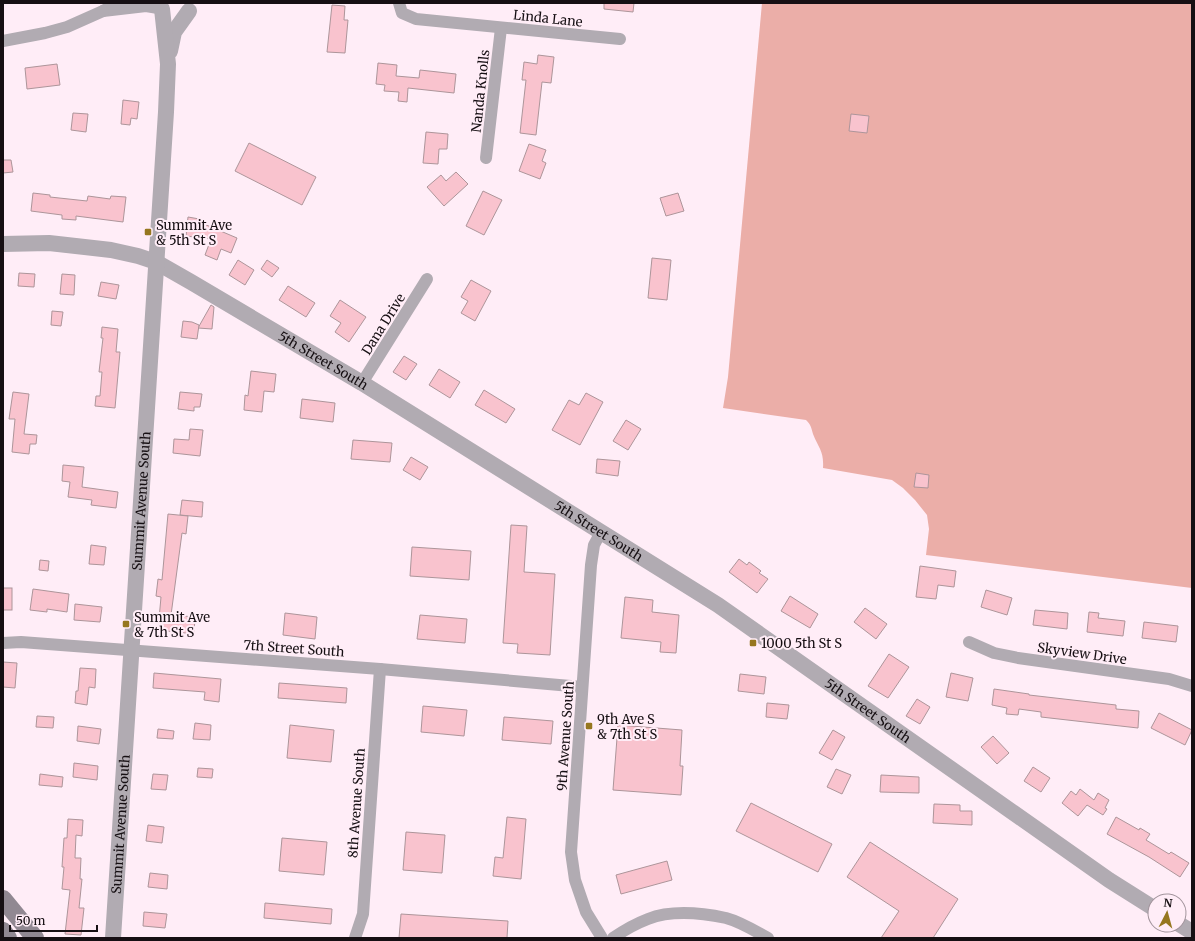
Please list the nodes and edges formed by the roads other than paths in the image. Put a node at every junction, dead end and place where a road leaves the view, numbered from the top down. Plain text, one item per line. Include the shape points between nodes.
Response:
1 (117, 3) edge
2 (159, 7) edge
3 (192, 7) edge
4 (401, 8) edge
5 (102, 11) junction
6 (501, 28) junction
7 (620, 40) dead end
8 (3, 41) edge
9 (168, 64) junction
10 (486, 158) dead end
11 (3, 244) edge
12 (156, 262) junction
13 (427, 279) dead end
14 (362, 383) junction
15 (601, 532) junction
16 (969, 642) dead end
17 (3, 643) edge
18 (132, 650) junction
19 (380, 669) junction
20 (1192, 686) edge
21 (582, 687) junction
22 (3, 899) edge
23 (1147, 904) edge
24 (3, 931) edge
25 (8, 938) edge
26 (35, 938) edge
27 (112, 938) edge
28 (355, 938) edge
29 (602, 938) edge
30 (612, 938) edge
31 (768, 938) edge

1 - 5 street
2 - 3 street, Summit Avenue South via 175,14
2 - 5 street
2 - 9 street, Summit Avenue South
3 - 9 street, Summit Avenue South via 174,32
4 - 6 street, Linda Lane via 416,19
5 - 8 street via 67,27
6 - 7 street, Linda Lane
6 - 10 street, Nanda Knolls
9 - 12 street, Summit Avenue South
11 - 12 street, 5th Street South via 49,243 111,250
12 - 14 street, 5th Street South
12 - 18 street, Summit Avenue South
13 - 14 street, Dana Drive
14 - 15 street, 5th Street South
15 - 21 street, 9th Avenue South via 594,545 591,565
15 - 23 street, 5th Street South via 718,605 1109,880
16 - 20 street, Skyview Drive via 994,653 1018,658 1169,679
17 - 18 street, 7th Street South
18 - 19 street, 7th Street South
18 - 27 street, Summit Avenue South
19 - 21 street, 7th Street South
19 - 28 street, 8th Avenue South via 363,914
21 - 29 street, 9th Avenue South via 571,852 575,880 586,912
22 - 26 main road
24 - 25 main road
30 - 31 street via 648,919 673,914 727,918

